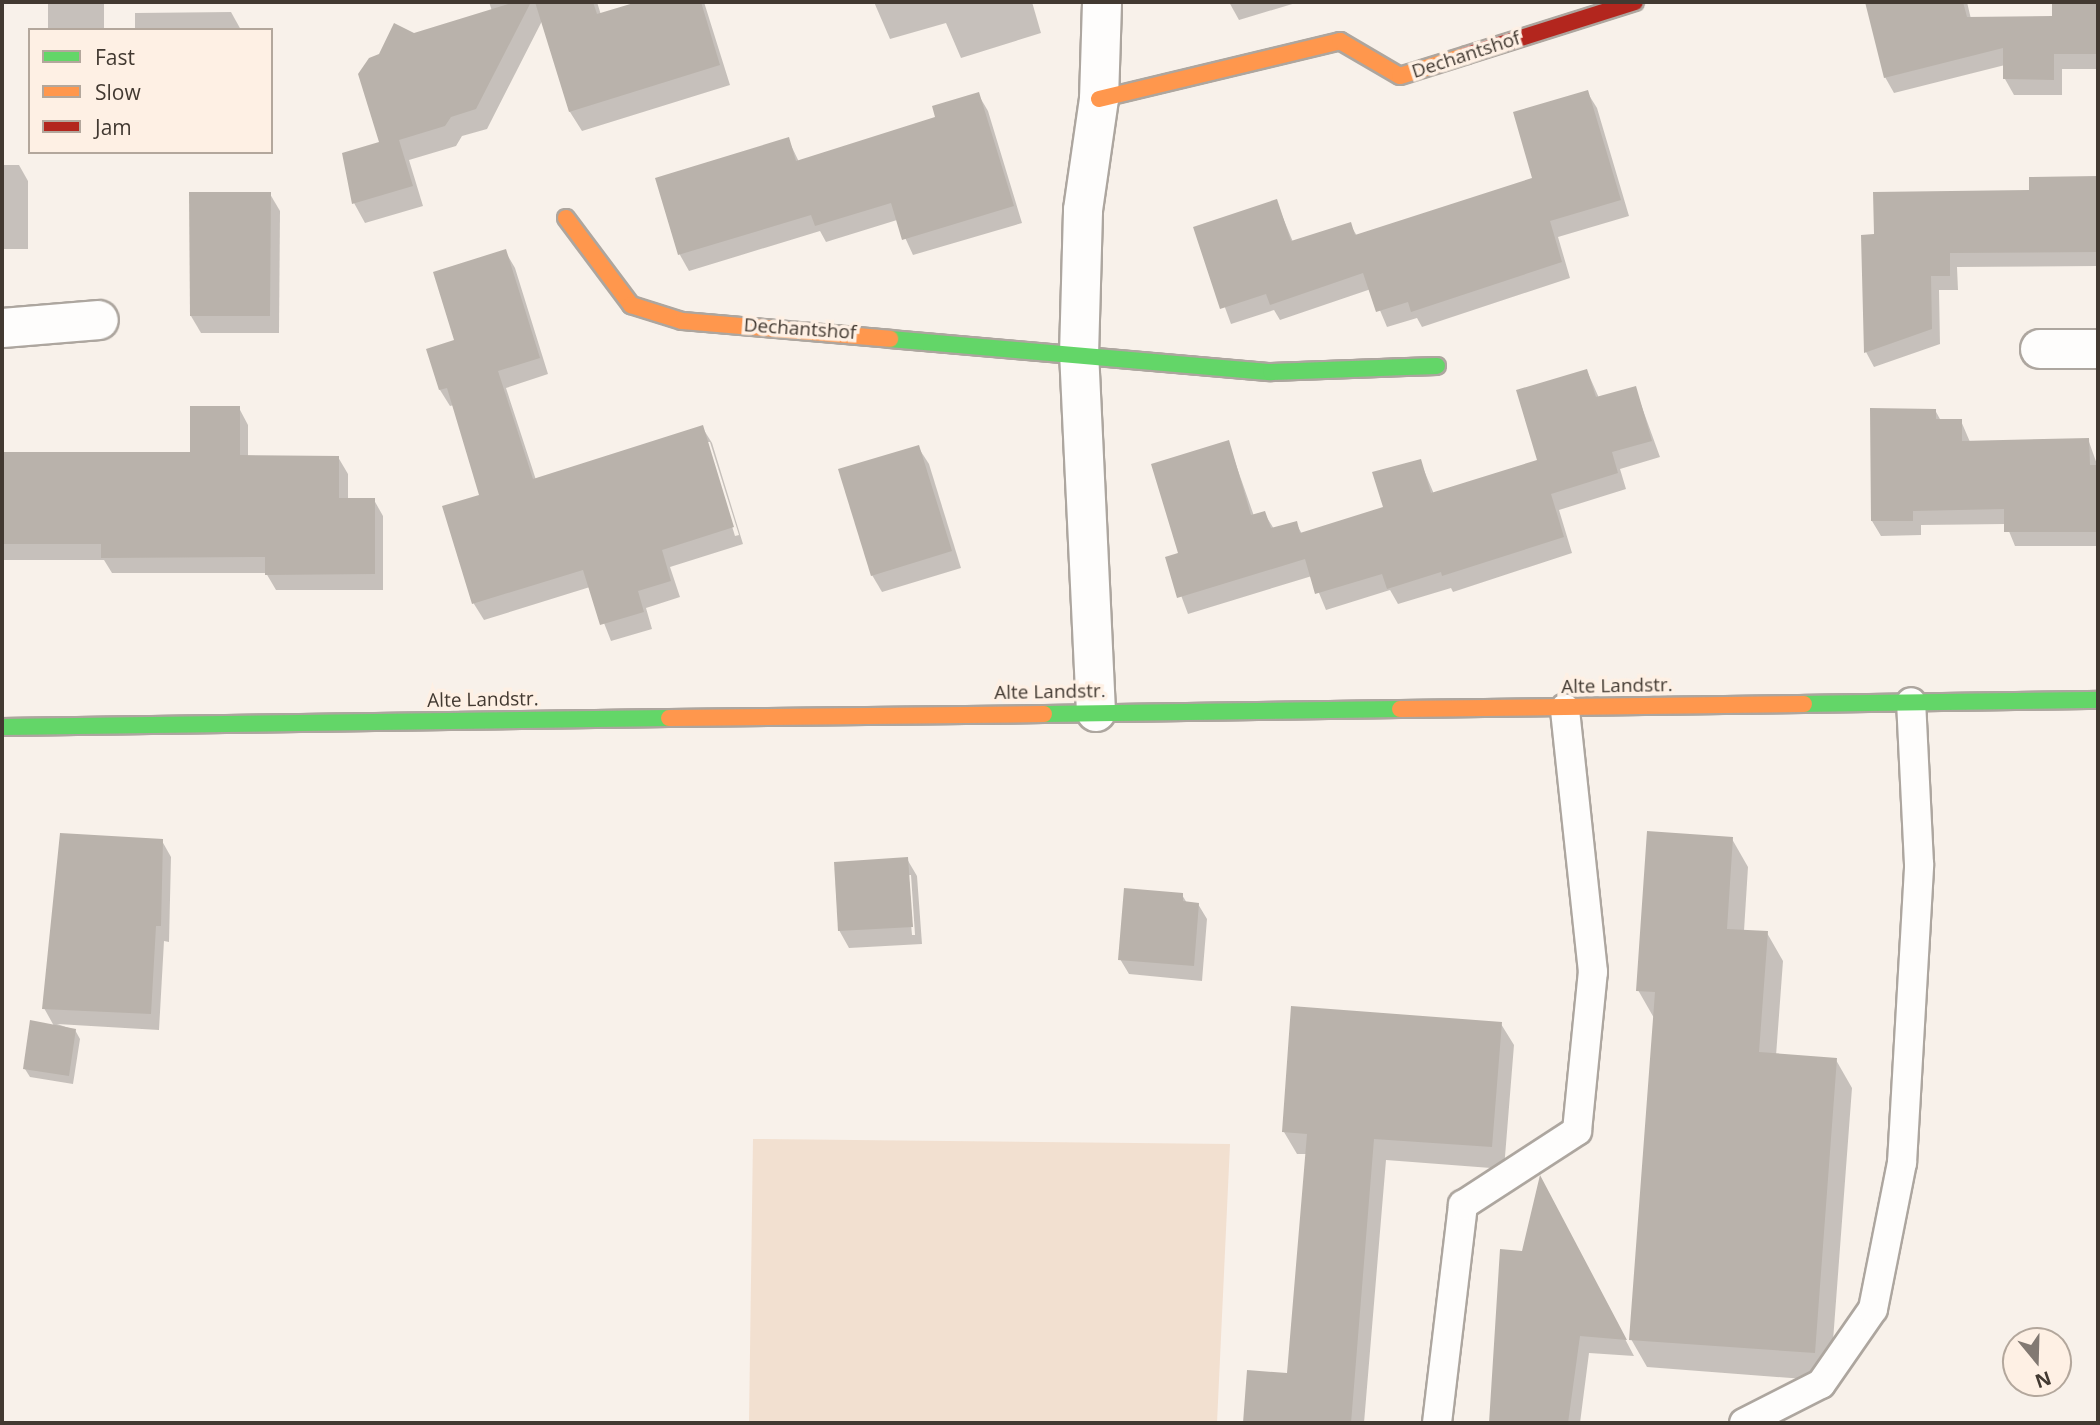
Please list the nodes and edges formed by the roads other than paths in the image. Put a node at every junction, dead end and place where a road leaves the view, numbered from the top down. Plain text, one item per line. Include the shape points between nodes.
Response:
1 (1102, 2) edge
2 (1635, 2) edge
3 (1100, 99) junction
4 (566, 218) dead end
5 (99, 320) dead end
6 (2, 328) edge
7 (2040, 349) dead end
8 (2098, 349) edge
9 (1079, 355) junction
10 (1437, 366) dead end
11 (2098, 700) edge
12 (1911, 702) junction
13 (1565, 708) junction
14 (1096, 712) junction
15 (2, 727) edge
16 (1437, 1423) edge
17 (1744, 1423) edge

1 - 3 street
2 - 3 street, Dechantshof via 1400,76 1340,41
3 - 9 street via 1083,209
4 - 9 street, Dechantshof via 631,305 682,321
5 - 6 street
7 - 8 street
9 - 10 street, Dechantshof via 1271,372
9 - 14 street
11 - 12 street, Alte Landstr.
12 - 13 street, Alte Landstr.
12 - 17 lane via 1919,863 1902,1163 1873,1309 1821,1384
13 - 14 street, Alte Landstr.
13 - 16 lane via 1593,972 1577,1131 1463,1205
14 - 15 street, Alte Landstr.

